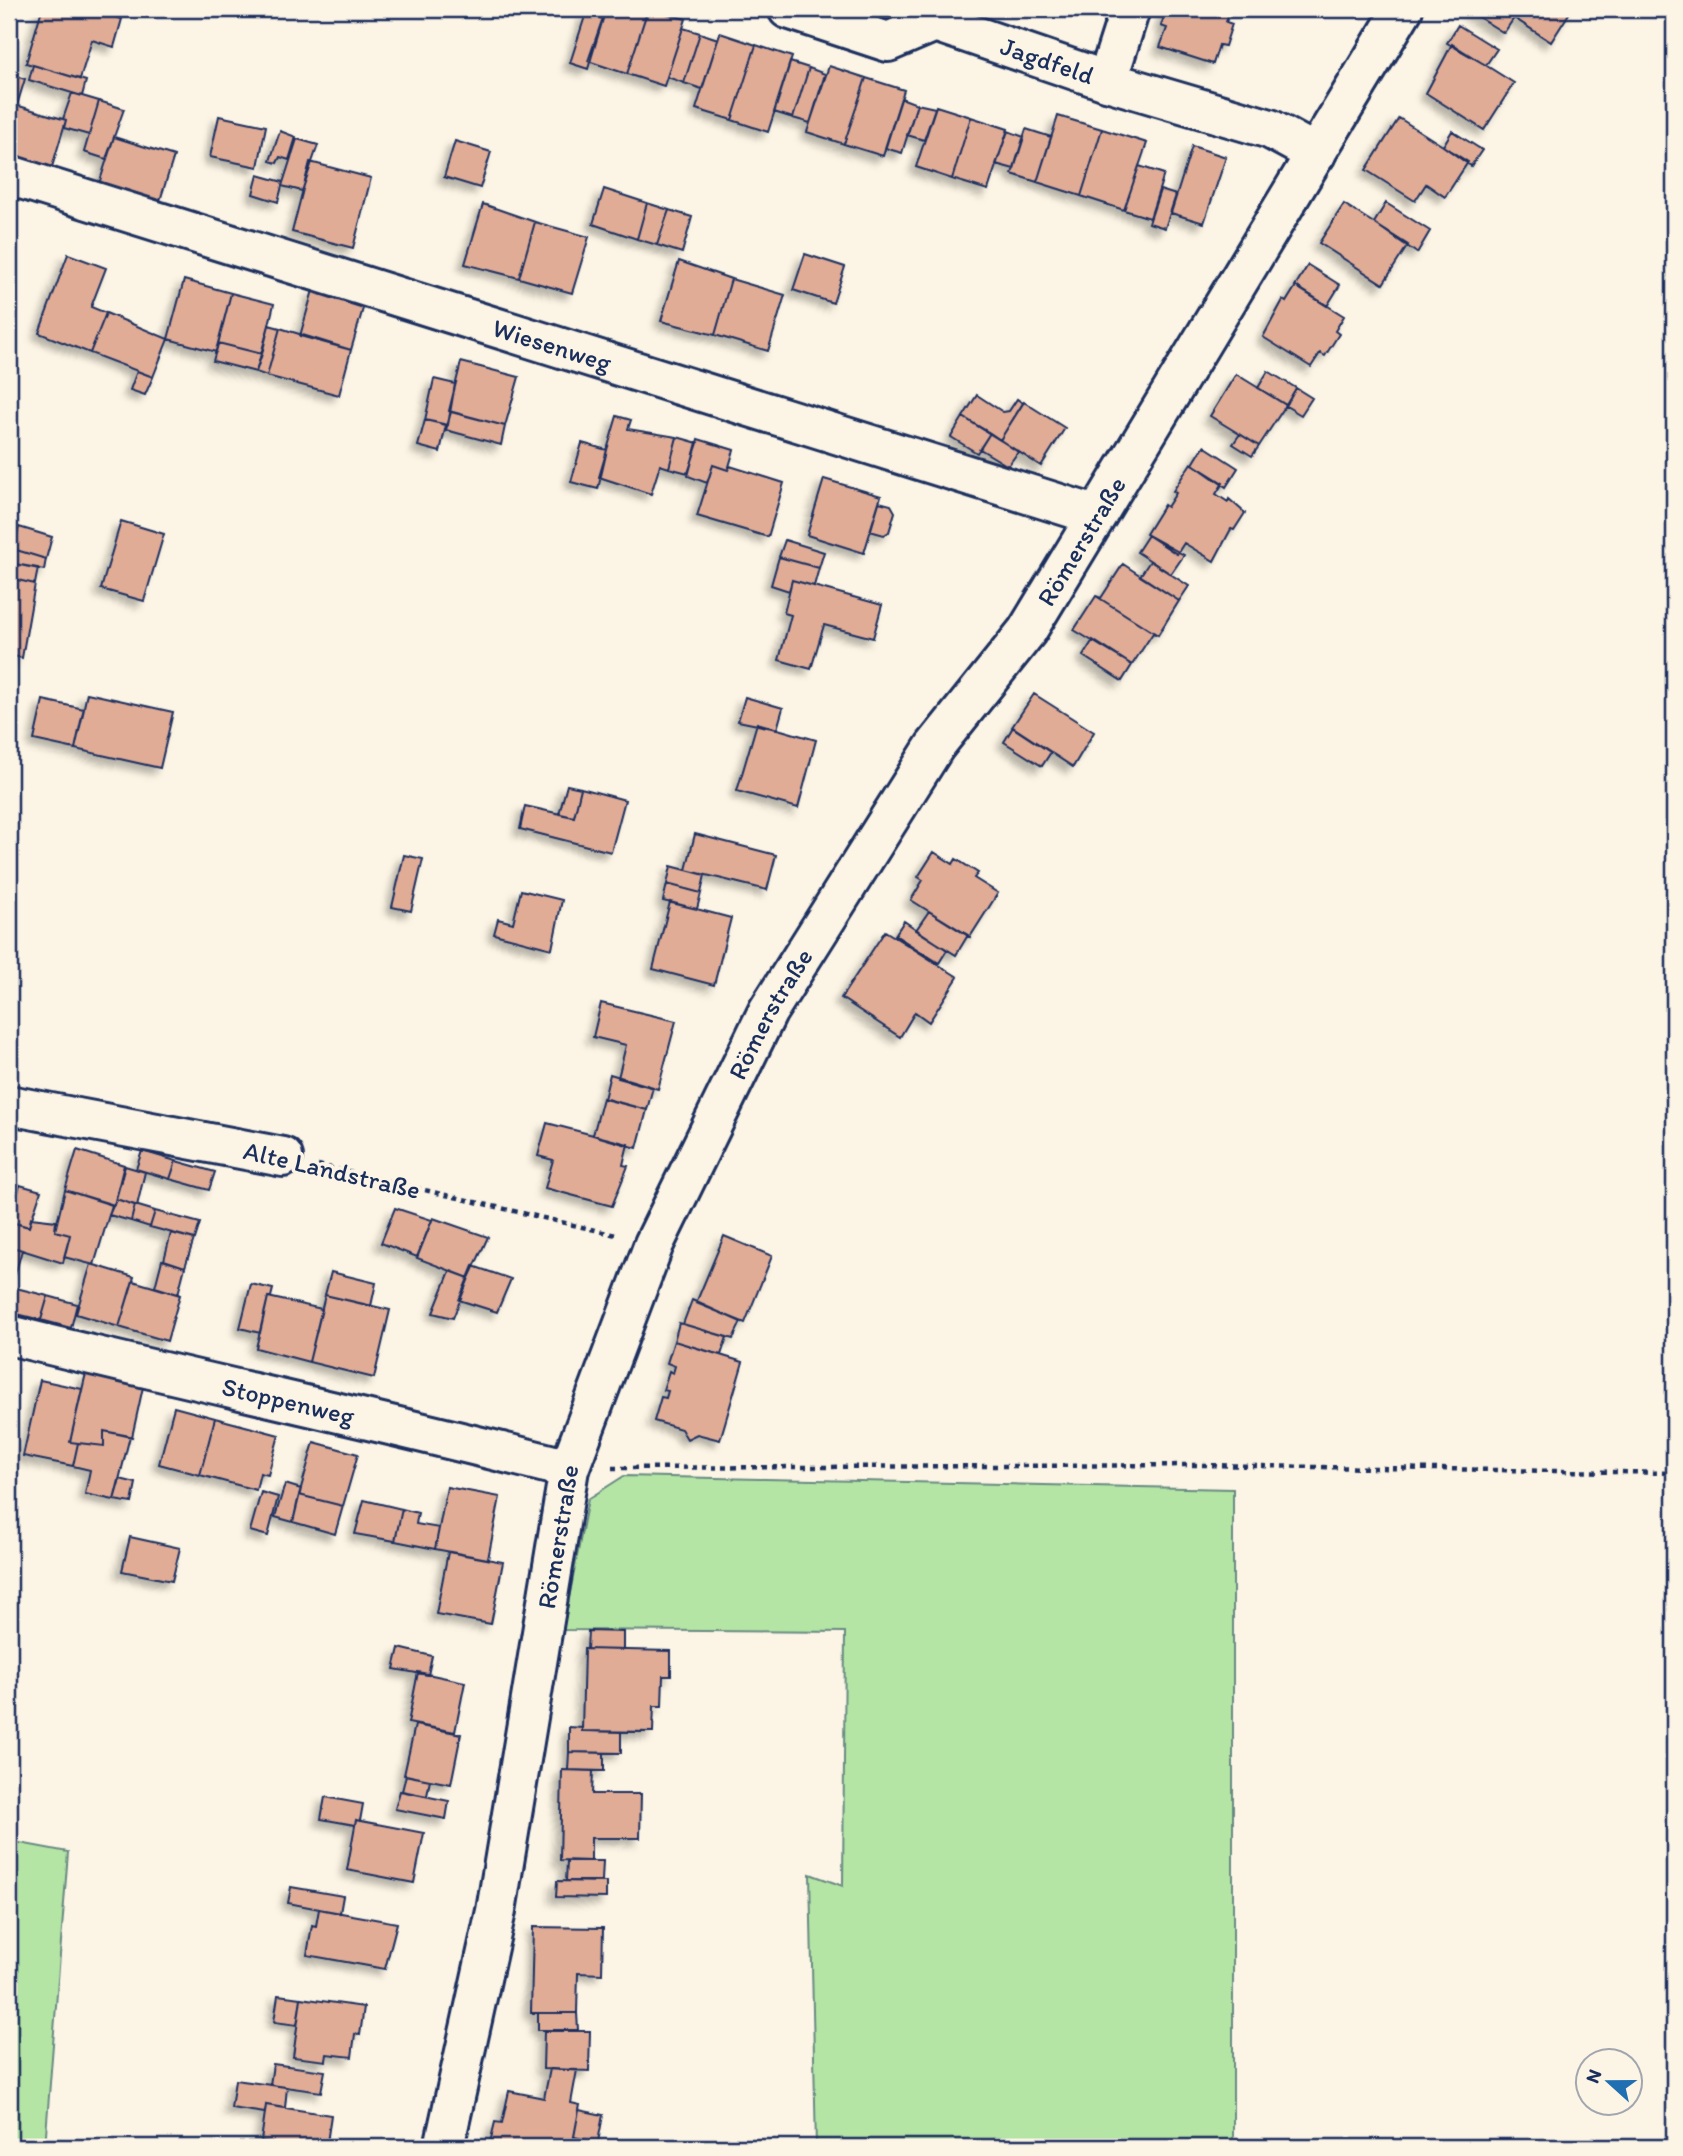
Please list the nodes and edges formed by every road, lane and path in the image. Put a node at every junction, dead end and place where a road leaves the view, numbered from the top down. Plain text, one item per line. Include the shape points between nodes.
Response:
1 (788, 9) edge
2 (1130, 9) edge
3 (1403, 9) edge
4 (1107, 81) junction
5 (1316, 154) junction
6 (9, 175) edge
7 (1095, 515) junction
8 (9, 1105) edge
9 (283, 1157) joint
10 (654, 1244) junction
11 (9, 1335) edge
12 (569, 1469) junction
13 (1674, 1473) edge
14 (444, 2147) edge

1 - 4 street, Jagdfeld via 888,41 935,22
2 - 4 street, Jagdfeld
3 - 5 street, Römerstraße
4 - 5 street, Jagdfeld via 1270,128
5 - 7 street, Römerstraße
6 - 7 street, Wiesenweg
7 - 10 street, Römerstraße via 1027,631 936,746 768,1011
8 - 9 street, Alte Landstraße
9 - 10 path, Alte Landstraße
10 - 12 street, Römerstraße
11 - 12 street, Stoppenweg via 363,1416
12 - 13 path via 1200,1465
12 - 14 street, Römerstraße via 496,1911

